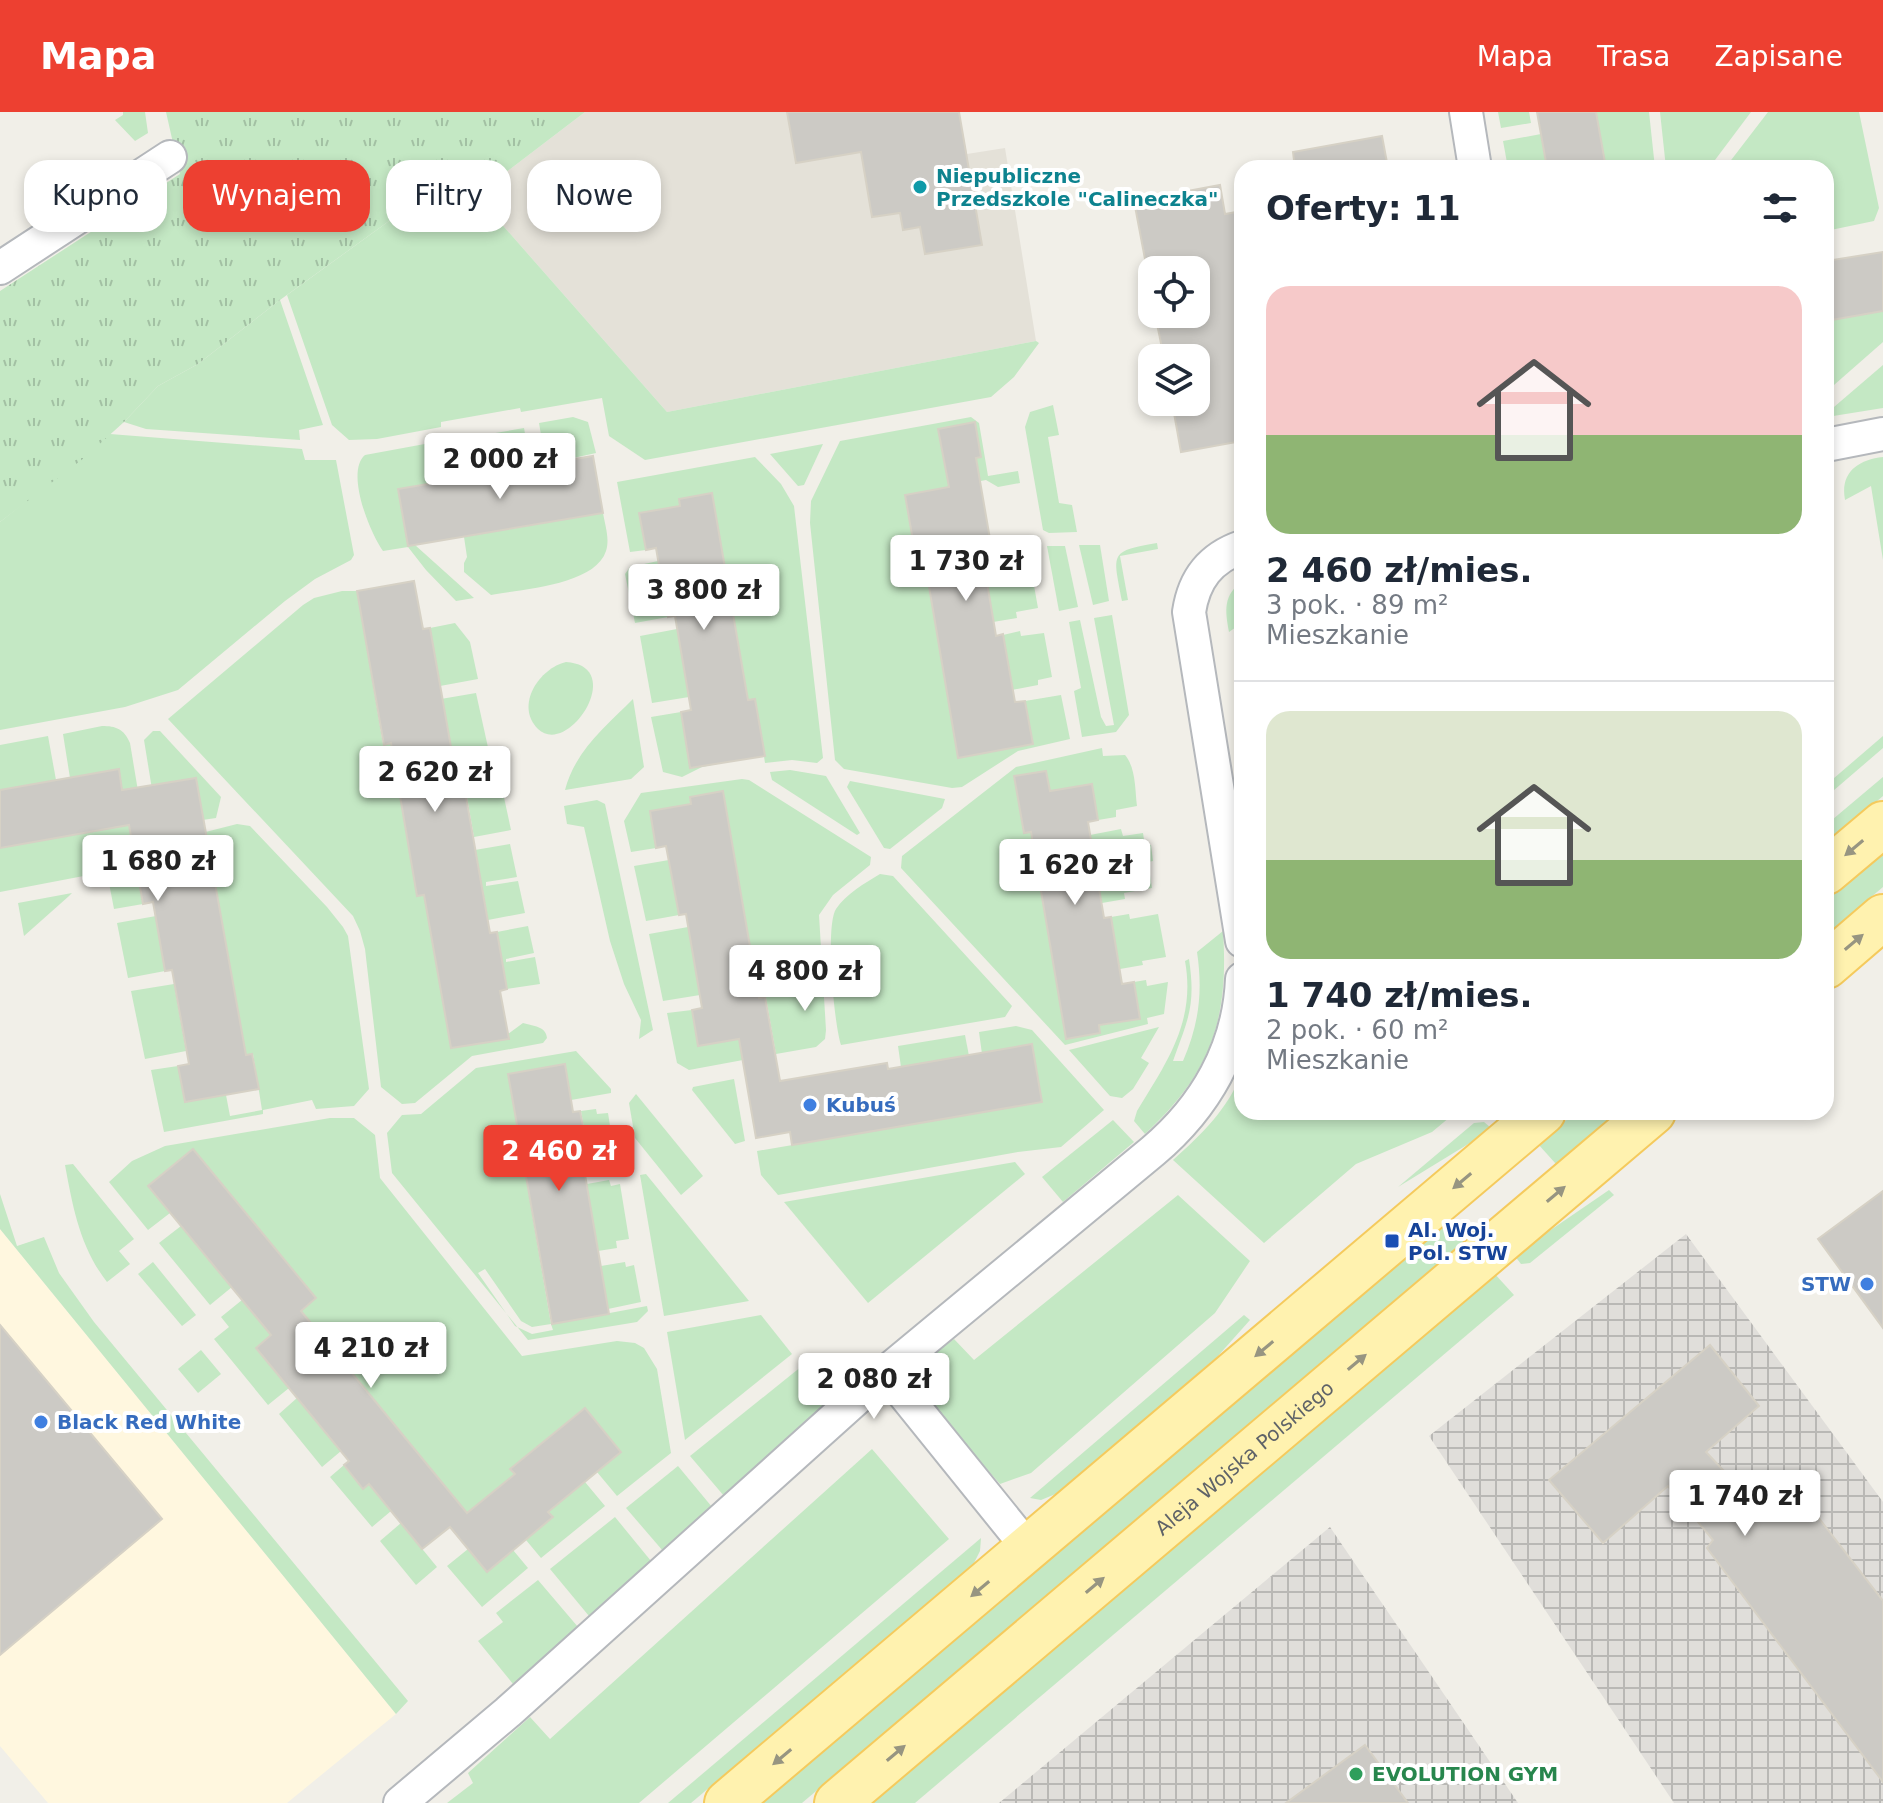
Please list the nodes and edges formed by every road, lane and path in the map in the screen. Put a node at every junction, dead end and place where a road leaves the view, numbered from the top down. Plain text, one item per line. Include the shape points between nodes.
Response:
1 (1466, 112) edge
2 (170, 157) dead end
3 (1474, 160) edge
4 (0, 268) edge
5 (1883, 434) edge
6 (1834, 443) edge
7 (1234, 551) edge
8 (1883, 824) edge
9 (1834, 865) edge
10 (1234, 891) edge
11 (1883, 917) edge
12 (1834, 959) edge
13 (1234, 1029) edge
14 (1534, 1120) edge
15 (1644, 1120) edge
16 (886, 1372) junction
17 (1028, 1548) junction
18 (400, 1803) edge
19 (727, 1803) edge
20 (837, 1803) edge

1 - 3 street
2 - 4 street
5 - 6 street
7 - 10 street via 1213,561 1199,577 1189,612
8 -> 9 main road
12 -> 11 main road
13 - 16 street via 1202,1100 1184,1122
14 -> 17 main road
20 -> 15 main road, Aleja Wojska Polskiego
16 - 17 street
16 - 18 street
17 -> 19 main road

